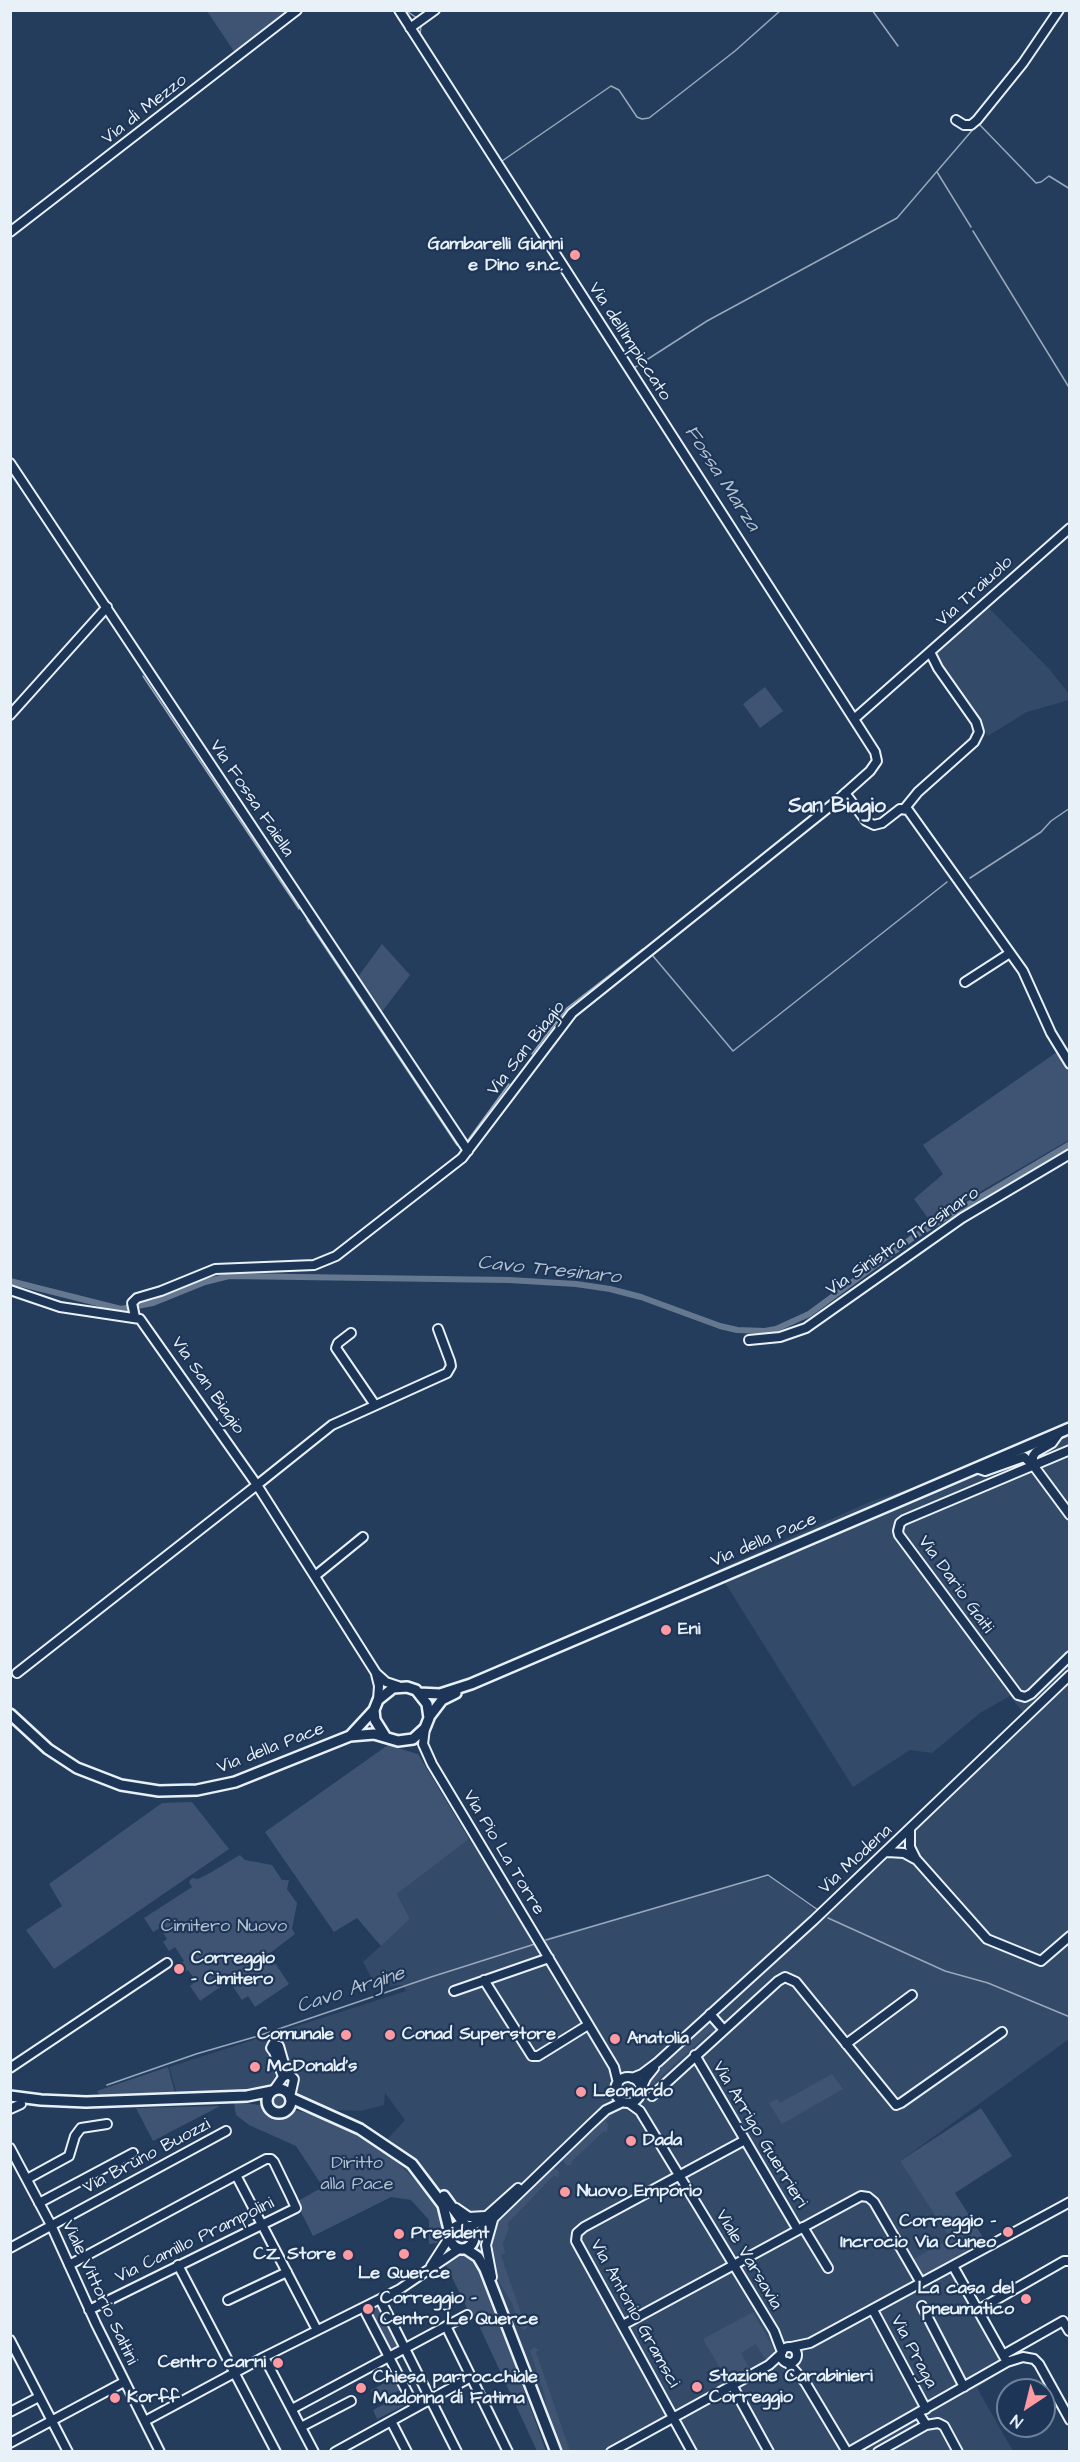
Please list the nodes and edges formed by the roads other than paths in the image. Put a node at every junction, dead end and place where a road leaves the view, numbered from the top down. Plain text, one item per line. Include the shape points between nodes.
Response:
1 (297, 10) edge
2 (399, 10) edge
3 (435, 10) edge
4 (1059, 10) edge
5 (410, 28) junction
6 (956, 120) dead end
7 (10, 232) edge
8 (10, 463) edge
9 (1070, 528) edge
10 (107, 607) junction
11 (930, 652) junction
12 (10, 715) edge
13 (854, 719) junction
14 (845, 793) junction
15 (905, 808) junction
16 (1010, 953) junction
17 (965, 982) dead end
18 (1070, 1064) edge
19 (468, 1151) junction
20 (1070, 1154) edge
21 (10, 1290) edge
22 (134, 1311) junction
23 (438, 1329) dead end
24 (351, 1333) dead end
25 (749, 1340) dead end
26 (375, 1405) junction
27 (1065, 1430) edge
28 (1070, 1450) edge
29 (1033, 1465) junction
30 (976, 1468) junction
31 (257, 1485) junction
32 (1070, 1515) edge
33 (363, 1537) dead end
34 (315, 1576) junction
35 (1070, 1656) edge
36 (17, 1673) dead end
37 (376, 1673) junction
38 (1070, 1675) edge
39 (471, 1684) junction
40 (400, 1687) junction
41 (419, 1693) junction
42 (378, 1700) junction
43 (374, 1710) junction
44 (10, 1714) edge
45 (429, 1718) junction
46 (425, 1728) junction
47 (350, 1736) junction
48 (385, 1736) junction
49 (408, 1740) junction
50 (432, 1764) junction
51 (910, 1829) junction
52 (899, 1840) junction
53 (907, 1850) junction
54 (887, 1852) junction
55 (1070, 1936) edge
56 (549, 1958) junction
57 (167, 1962) dead end
58 (484, 1980) junction
59 (454, 1991) dead end
60 (912, 1995) dead end
61 (710, 2014) junction
62 (588, 2025) junction
63 (723, 2029) junction
64 (1002, 2032) dead end
65 (846, 2044) junction
66 (695, 2055) junction
67 (658, 2062) junction
68 (614, 2067) junction
69 (10, 2068) edge
70 (630, 2078) junction
71 (618, 2083) junction
72 (641, 2089) junction
73 (273, 2090) junction
74 (615, 2093) junction
75 (10, 2096) edge
76 (247, 2096) junction
77 (652, 2096) dead end
78 (290, 2098) junction
79 (639, 2098) junction
80 (10, 2102) edge
81 (86, 2102) junction
82 (626, 2103) junction
83 (21, 2104) junction
84 (267, 2107) junction
85 (10, 2109) edge
86 (312, 2109) junction
87 (606, 2110) junction
88 (640, 2111) junction
89 (286, 2112) junction
90 (107, 2124) dead end
91 (226, 2131) dead end
92 (745, 2140) junction
93 (10, 2148) edge
94 (133, 2153) dead end
95 (418, 2170) junction
96 (236, 2175) junction
97 (680, 2177) junction
98 (27, 2179) junction
99 (443, 2194) junction
100 (1070, 2202) edge
101 (39, 2203) junction
102 (491, 2216) junction
103 (262, 2224) junction
104 (51, 2225) junction
105 (467, 2226) junction
106 (800, 2229) junction
107 (449, 2236) junction
108 (474, 2238) junction
109 (10, 2248) edge
110 (462, 2249) junction
111 (1070, 2261) edge
112 (69, 2265) junction
113 (178, 2265) junction
114 (733, 2265) junction
115 (953, 2266) junction
116 (828, 2268) dead end
117 (428, 2270) junction
118 (287, 2272) junction
119 (492, 2277) junction
120 (921, 2283) junction
121 (380, 2299) junction
122 (228, 2300) dead end
123 (498, 2300) junction
124 (922, 2306) dead end
125 (89, 2310) junction
126 (873, 2310) junction
127 (978, 2310) junction
128 (366, 2313) dead end
129 (467, 2315) dead end
130 (623, 2325) junction
131 (446, 2326) junction
132 (317, 2330) junction
133 (774, 2331) junction
134 (1069, 2331) edge
135 (810, 2343) junction
136 (12, 2346) edge
137 (405, 2347) junction
138 (790, 2347) junction
139 (388, 2356) junction
140 (264, 2357) junction
141 (796, 2357) junction
142 (783, 2358) junction
143 (1005, 2359) junction
144 (234, 2373) junction
145 (471, 2377) junction
146 (802, 2377) junction
147 (124, 2382) junction
148 (732, 2385) junction
149 (964, 2387) junction
150 (39, 2397) junction
151 (430, 2399) junction
152 (351, 2401) dead end
153 (415, 2407) junction
154 (292, 2409) junction
155 (923, 2411) junction
156 (10, 2412) edge
157 (674, 2417) junction
158 (1070, 2420) edge
159 (53, 2421) junction
160 (145, 2421) junction
161 (391, 2421) junction
162 (926, 2425) junction
163 (301, 2427) junction
164 (10, 2443) edge
165 (554, 2449) edge
166 (68, 2451) edge
167 (160, 2451) edge
168 (276, 2451) edge
169 (314, 2451) edge
170 (335, 2451) edge
171 (407, 2451) edge
172 (457, 2451) edge
173 (508, 2451) edge
174 (615, 2451) edge
175 (692, 2451) edge
176 (769, 2451) edge
177 (848, 2451) edge
178 (878, 2451) edge
179 (958, 2451) edge

1 - 7 street, Via di Mezzo
2 - 5 street, Via dell'Impiccato
3 - 5 street
4 - 6 street via 977,120 971,125
5 - 13 street, Via dell'Impiccato
8 - 10 street, Via Fossa Faiella
9 - 11 street, Via Traiuolo
10 - 12 street
10 - 19 street, Via Fossa Faiella
11 - 13 street
11 - 15 street via 979,732 974,742
13 - 14 street, Via dell'Impiccato via 877,761
14 - 15 street via 874,825
14 - 19 street, Via San Biagio via 572,1012
15 - 16 street
16 - 17 street
16 - 18 street via 1030,982 1051,1034
19 - 22 street, Via San Biagio via 327,1261 215,1269 137,1298 133,1301
20 - 25 street, Via Sinistra Tresinaro via 962,1218 806,1328 780,1337
21 - 22 street via 68,1309
22 - 31 street, Via San Biagio
23 - 26 street via 450,1361 447,1373
24 - 26 street via 336,1348
26 - 31 street via 332,1425
27 - 29 street, Via Dario Gaiti via 1036,1452
27 - 30 main road, Via della Pace
28 - 29 street, Via Dario Gaiti
29 - 30 street, Via Dario Gaiti via 1024,1457 985,1471
29 - 32 street
29 - 35 street, Via Dario Gaiti via 904,1520 898,1526 899,1535 1018,1695 1031,1694
30 - 39 main road, Via della Pace
31 - 34 street
31 - 36 street
33 - 34 street
34 - 37 street
37 - 40 street
37 - 42 street
38 - 51 street, Via Modena
39 - 41 main road, Via della Pace via 440,1694
39 - 45 main road, Via della Pace via 442,1700
40 - 41 main road
40 - 42 main road via 387,1690
41 - 45 main road via 427,1704
42 - 43 main road
43 - 47 main road, Via della Pace
43 - 48 main road via 376,1725
44 - 47 main road, Via della Pace via 48,1749 76,1768 121,1785 159,1791 196,1790 235,1782
45 - 46 main road
46 - 49 main road
46 - 50 street, Via Pio La Torre via 423,1744
47 - 48 main road, Via della Pace
48 - 49 main road
49 - 50 street, Via Pio La Torre
50 - 56 street, Via Pio La Torre
51 - 52 street, Via Modena
51 - 53 street
52 - 53 street
52 - 54 street, Via Modena
53 - 54 street
53 - 55 street via 987,1939 1041,1961
54 - 61 street, Via Modena
56 - 58 street
56 - 62 street, Via Pio La Torre
57 - 69 street
58 - 59 street
58 - 62 street via 532,2056
60 - 65 street
61 - 63 street
61 - 67 street, Via Modena
62 - 68 street, Via Pio La Torre
63 - 65 street via 778,1981 788,1977
63 - 66 street
64 - 65 street via 897,2105
66 - 77 street
66 - 92 street, Via Arrigo Guerrieri
67 - 70 street, Via Modena
67 - 72 street, Via Modena
68 - 70 street, Via Pio La Torre
68 - 71 street, Via Pio La Torre
70 - 71 street
70 - 72 street
71 - 74 street
72 - 79 street
73 - 76 main road
73 - 78 main road via 284,2090
73 - 78 street via 286,2075 294,2079
73 - 84 main road via 267,2097
74 - 82 street
74 - 87 street
75 - 81 main road
76 - 81 main road
76 - 84 main road
78 - 86 main road
78 - 89 main road
79 - 82 street
79 - 88 street, Viale Varsavia
80 - 83 main road
81 - 83 main road
82 - 87 street
82 - 88 street, Viale Varsavia
83 - 85 street
84 - 89 main road via 276,2114
86 - 89 main road
86 - 95 main road via 369,2133
87 - 102 street
88 - 97 street, Viale Varsavia
90 - 98 street via 81,2128 69,2156
91 - 104 street, Via Bruno Buozzi
92 - 97 street
92 - 106 street, Via Arrigo Guerrieri
93 - 98 street, Viale Vittorio Saltini
94 - 101 street
95 - 99 main road
95 - 107 main road via 443,2205
96 - 103 street
96 - 103 street, Via Camillo Prampolini via 271,2158 296,2208
96 - 112 street
97 - 114 street, Viale Varsavia
97 - 130 street, Via Antonio Gramsci via 577,2234 576,2241
98 - 101 street, Viale Vittorio Saltini
99 - 102 street via 465,2216
99 - 105 main road
100 - 115 street
101 - 104 street, Viale Vittorio Saltini
102 - 105 street
102 - 108 street
102 - 119 street via 486,2246
103 - 113 street, Via Camillo Prampolini
103 - 118 street
104 - 109 street, Via Bruno Buozzi
104 - 112 street, Viale Vittorio Saltini
105 - 107 main road via 454,2227
105 - 108 main road
106 - 114 street
106 - 116 street, Via Arrigo Guerrieri
106 - 120 street via 865,2196 874,2202
107 - 110 main road via 452,2245
107 - 117 street
108 - 110 main road
108 - 119 main road
110 - 117 street
110 - 123 main road via 480,2260
111 - 127 street
112 - 125 street, Viale Vittorio Saltini
113 - 125 street, Via Camillo Prampolini
113 - 144 street
114 - 130 street
114 - 133 street, Viale Varsavia
115 - 120 street
115 - 127 street
117 - 121 street
118 - 122 street
118 - 132 street
119 - 123 main road
120 - 126 street
121 - 132 street
121 - 137 street
123 - 165 main road
124 - 149 street
125 - 147 street, Viale Vittorio Saltini
126 - 135 street
126 - 155 street, Via Praga
127 - 143 street
128 - 139 street
129 - 131 street
130 - 157 street, Via Antonio Gramsci
131 - 137 street
131 - 145 street
132 - 140 street
133 - 138 street, Viale Varsavia
133 - 142 street, Viale Varsavia
134 - 143 street via 1063,2321
135 - 138 street
135 - 141 street
136 - 150 street
137 - 139 street
137 - 151 street
138 - 141 street, Viale Varsavia
138 - 142 street
139 - 153 street
139 - 154 street
140 - 144 street
140 - 154 street
141 - 142 street via 794,2361
141 - 146 street, Viale Varsavia
142 - 146 street, Viale Varsavia
142 - 148 street
143 - 149 street
143 - 158 street via 1023,2357 1037,2361
144 - 160 street
144 - 168 street
145 - 151 street
145 - 173 street
146 - 177 street, Viale Varsavia
147 - 159 street
147 - 160 street, Viale Vittorio Saltini
148 - 157 street
148 - 176 street
149 - 155 street
150 - 156 street
150 - 159 street
151 - 153 street
151 - 172 street
152 - 163 street
153 - 161 street
154 - 163 street
155 - 162 street, Via Praga
155 - 177 street
157 - 174 street
157 - 175 street, Via Antonio Gramsci
159 - 164 street
159 - 166 street
160 - 167 street, Viale Vittorio Saltini
161 - 170 street
161 - 171 street
162 - 178 street
162 - 179 street via 944,2426
163 - 169 street

